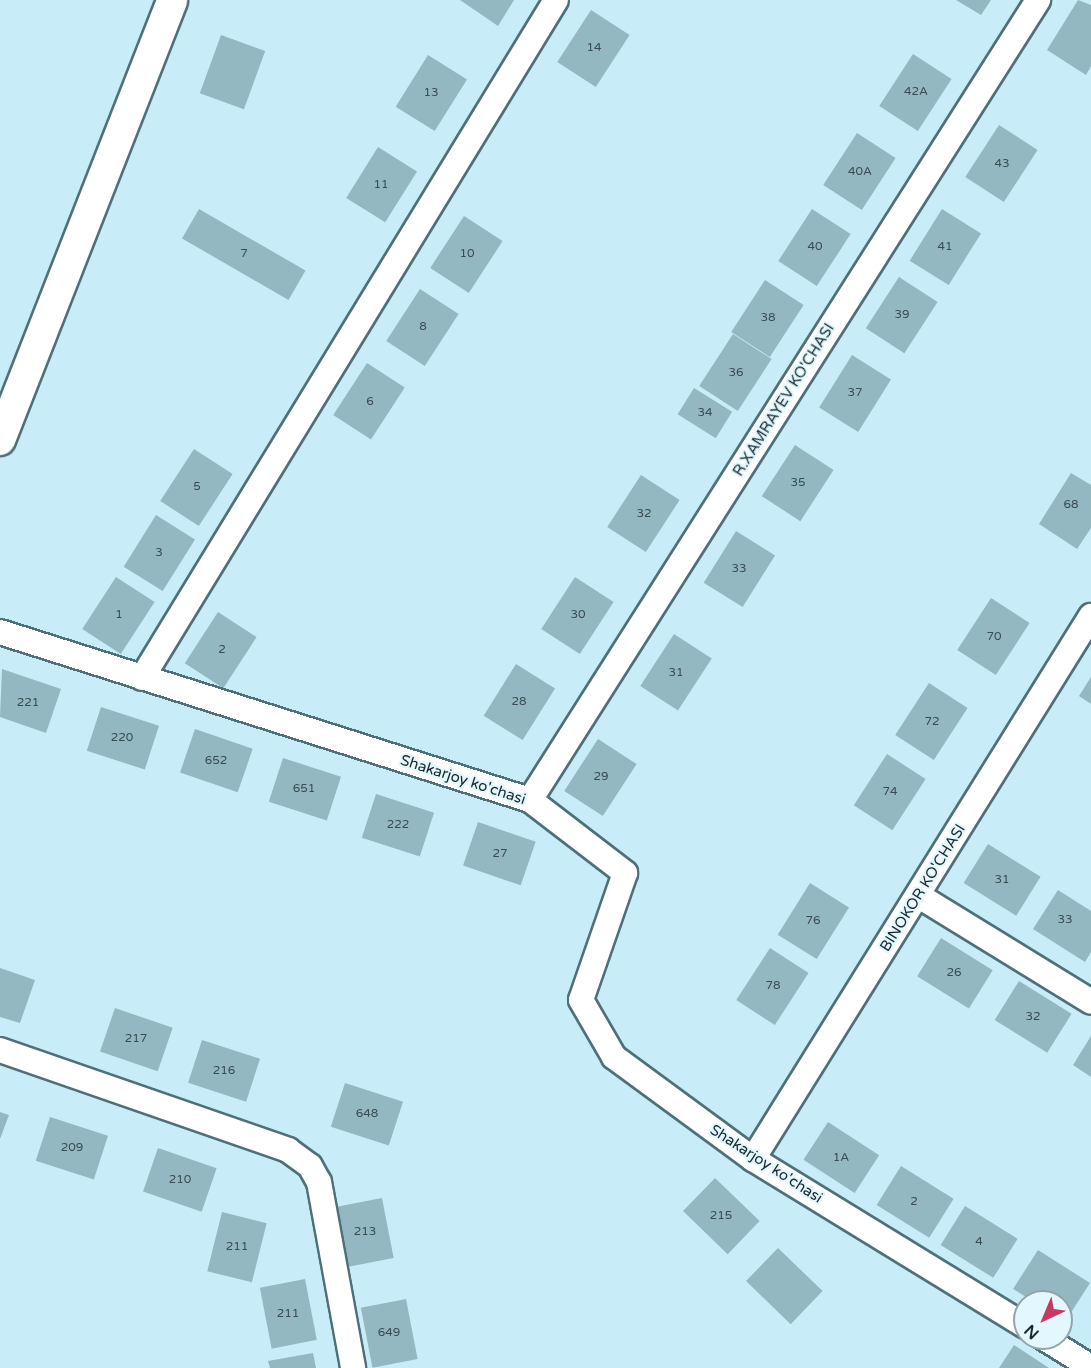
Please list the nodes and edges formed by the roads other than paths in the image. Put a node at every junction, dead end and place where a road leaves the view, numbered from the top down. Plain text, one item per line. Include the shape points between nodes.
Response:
1 (172, 0) edge
2 (556, 0) edge
3 (1038, 0) edge
4 (0, 440) edge
5 (1091, 616) edge
6 (0, 632) edge
7 (142, 678) junction
8 (530, 800) junction
9 (919, 896) junction
10 (1091, 1002) edge
11 (0, 1050) edge
12 (753, 1159) junction
13 (1013, 1319) edge
14 (1063, 1350) edge
15 (1091, 1367) edge
16 (353, 1368) edge

1 - 4 street
2 - 7 street
3 - 8 street, R.XAMRAYEV KO'CHASI
5 - 9 street, BINOKOR KO'CHASI
6 - 7 street, Shakarjoy ko'chasi
7 - 8 street, Shakarjoy ko'chasi
8 - 12 street, Shakarjoy ko'chasi via 625,873 581,999 614,1057
9 - 10 street
9 - 12 street, BINOKOR KO'CHASI
11 - 16 street via 288,1150 310,1166 319,1182
12 - 13 street, Shakarjoy ko'chasi
14 - 15 street

